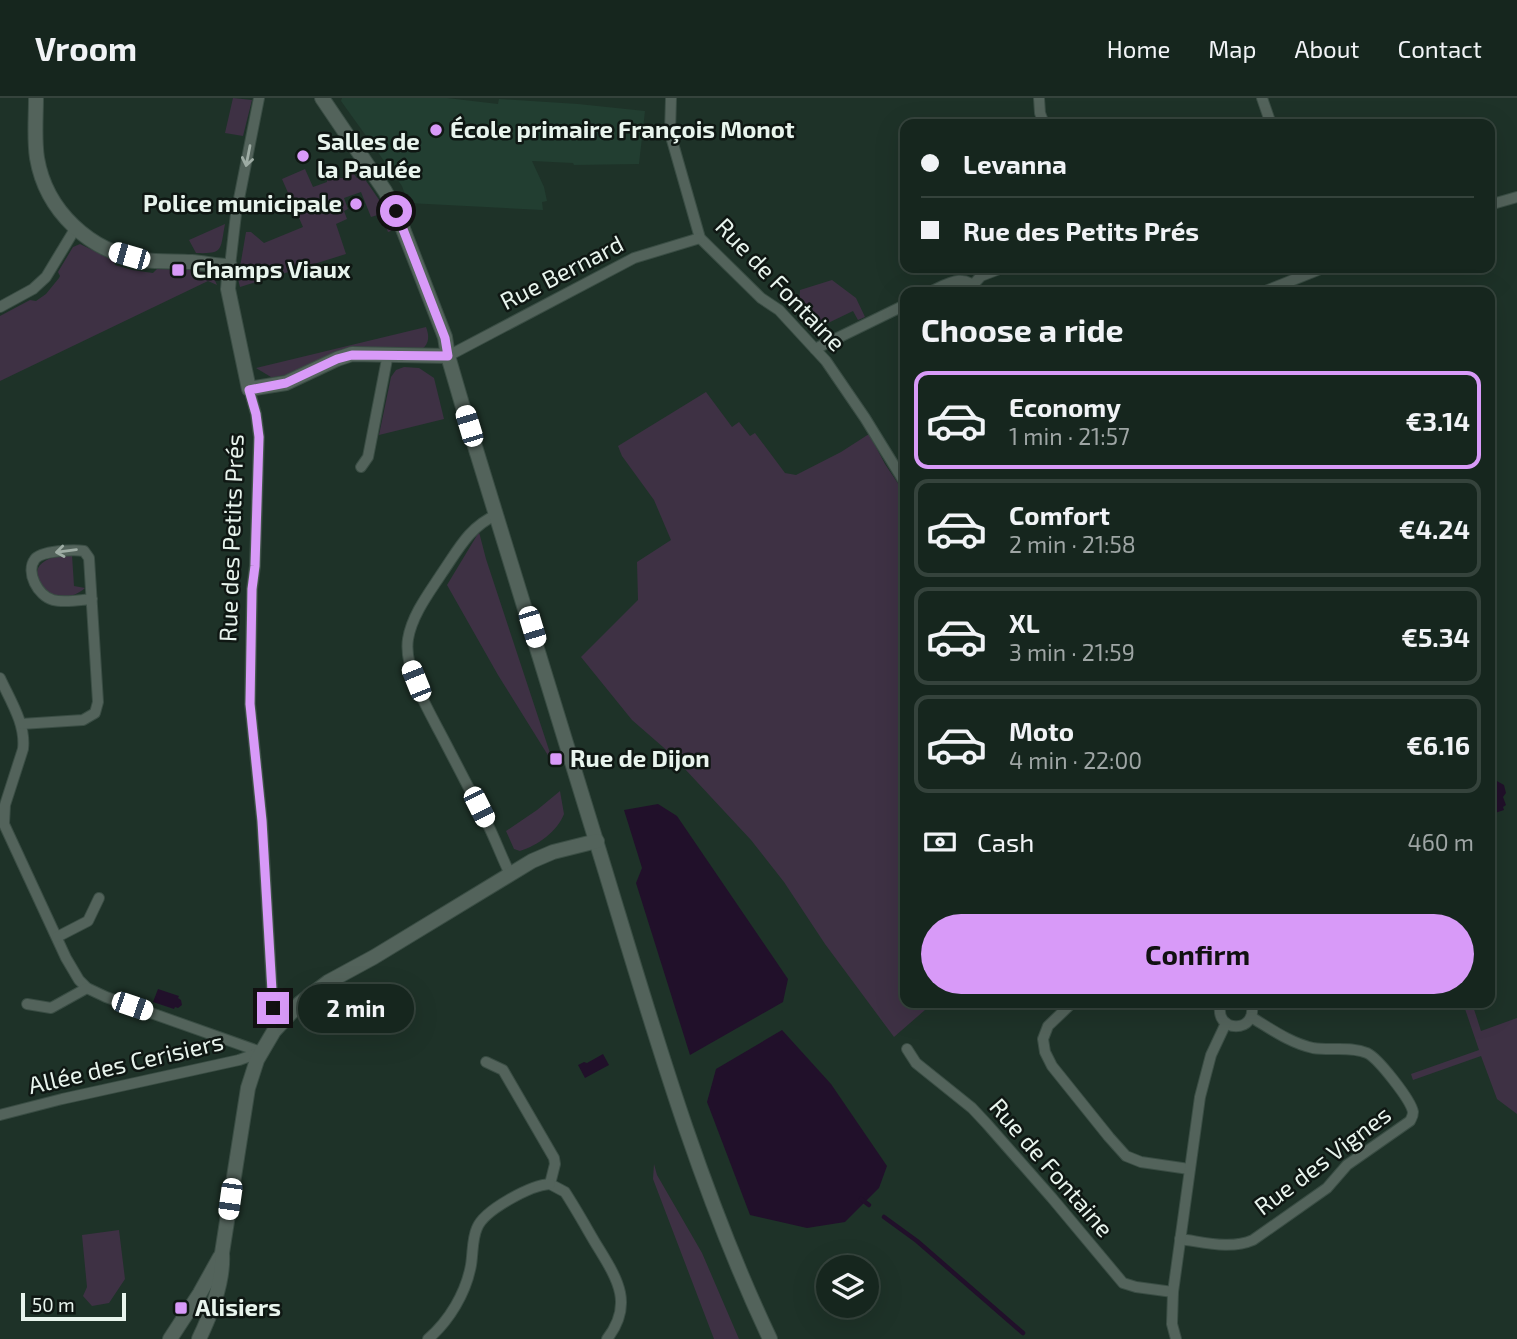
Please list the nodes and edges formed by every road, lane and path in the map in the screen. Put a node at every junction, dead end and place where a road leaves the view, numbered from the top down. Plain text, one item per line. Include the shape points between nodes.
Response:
1 (36, 98) edge
2 (260, 98) edge
3 (322, 98) edge
4 (659, 98) edge
5 (1039, 98) edge
6 (1262, 98) edge
7 (671, 99) edge
8 (1042, 119) edge
9 (1269, 119) edge
10 (1517, 197) edge
11 (1495, 203) edge
12 (75, 229) junction
13 (700, 238) junction
14 (230, 266) junction
15 (989, 273) edge
16 (1310, 273) edge
17 (942, 287) edge
18 (974, 287) edge
19 (976, 287) edge
20 (1276, 287) edge
21 (0, 307) edge
22 (900, 307) edge
23 (815, 349) junction
24 (388, 354) junction
25 (448, 356) junction
26 (249, 390) junction
27 (361, 467) dead end
28 (900, 476) edge
29 (496, 515) junction
30 (92, 599) junction
31 (0, 678) edge
32 (21, 724) junction
33 (2, 817) edge
34 (597, 841) junction
35 (510, 874) junction
36 (99, 898) dead end
37 (57, 937) junction
38 (87, 988) junction
39 (27, 1004) dead end
40 (1067, 1008) edge
41 (1221, 1008) edge
42 (1252, 1008) edge
43 (1251, 1017) junction
44 (283, 1021) junction
45 (1226, 1023) junction
46 (908, 1049) dead end
47 (261, 1052) junction
48 (486, 1062) dead end
49 (0, 1115) edge
50 (1189, 1169) junction
51 (550, 1184) junction
52 (1180, 1239) junction
53 (222, 1253) junction
54 (1173, 1292) junction
55 (170, 1339) edge
56 (199, 1339) edge
57 (428, 1339) edge
58 (607, 1339) edge
59 (770, 1339) edge
60 (1176, 1339) edge

1 - 12 street via 41,175 55,205
2 -> 14 street
3 - 25 street via 396,211
4 - 7 street
5 - 8 street
6 - 9 street
7 - 13 street, Rue de Fontaine via 670,133
10 - 11 street
12 - 14 street via 114,252 143,260
12 - 21 street via 46,278
13 - 23 street, Rue de Fontaine
13 - 25 street, Rue Bernard via 634,258
14 - 26 street, Rue des Petits Prés via 228,289
15 - 19 street via 981,276
16 - 20 street
17 - 18 street via 960,280
22 - 23 street
23 - 28 street, Rue de Fontaine
24 - 25 street
24 - 26 street via 345,356 286,383
24 - 27 street via 368,457
25 - 29 street
26 - 44 street, Rue des Petits Prés via 259,437 250,704 273,1008
29 - 34 street
29 - 35 street via 469,533 433,587 411,626 407,654 423,698
30 -> 30 street via 89,558 84,551 41,555 34,560 34,582 44,596 57,601
30 - 32 street via 95,713 83,720
31 - 32 street
32 - 33 street via 23,749
33 - 37 street
34 - 35 street via 542,856
34 - 59 street via 675,1094 723,1231
35 - 44 street via 328,982
36 - 37 street via 88,921
37 - 38 street
38 - 39 street via 51,1008
38 - 47 street
40 - 50 street via 1043,1039 1052,1066 1126,1156
41 - 45 street
42 - 43 street
43 - 45 street via 1241,1026
43 - 52 street, Rue des Vignes via 1300,1044 1357,1051 1377,1059 1413,1115 1347,1165 1327,1188 1253,1240 1231,1246
44 - 47 street
45 - 50 street via 1204,1076
46 - 54 street, Rue de Fontaine via 916,1063 987,1124 1123,1283
47 - 49 street, Allée des Cerisiers
47 - 53 street via 247,1088
48 - 51 street via 503,1070 550,1150 555,1164
50 - 52 street
51 - 57 street via 535,1186 482,1219 461,1296
51 - 58 street via 565,1192 617,1281 620,1315
52 - 54 street
53 - 55 street
53 - 56 street via 214,1299
54 - 60 street

